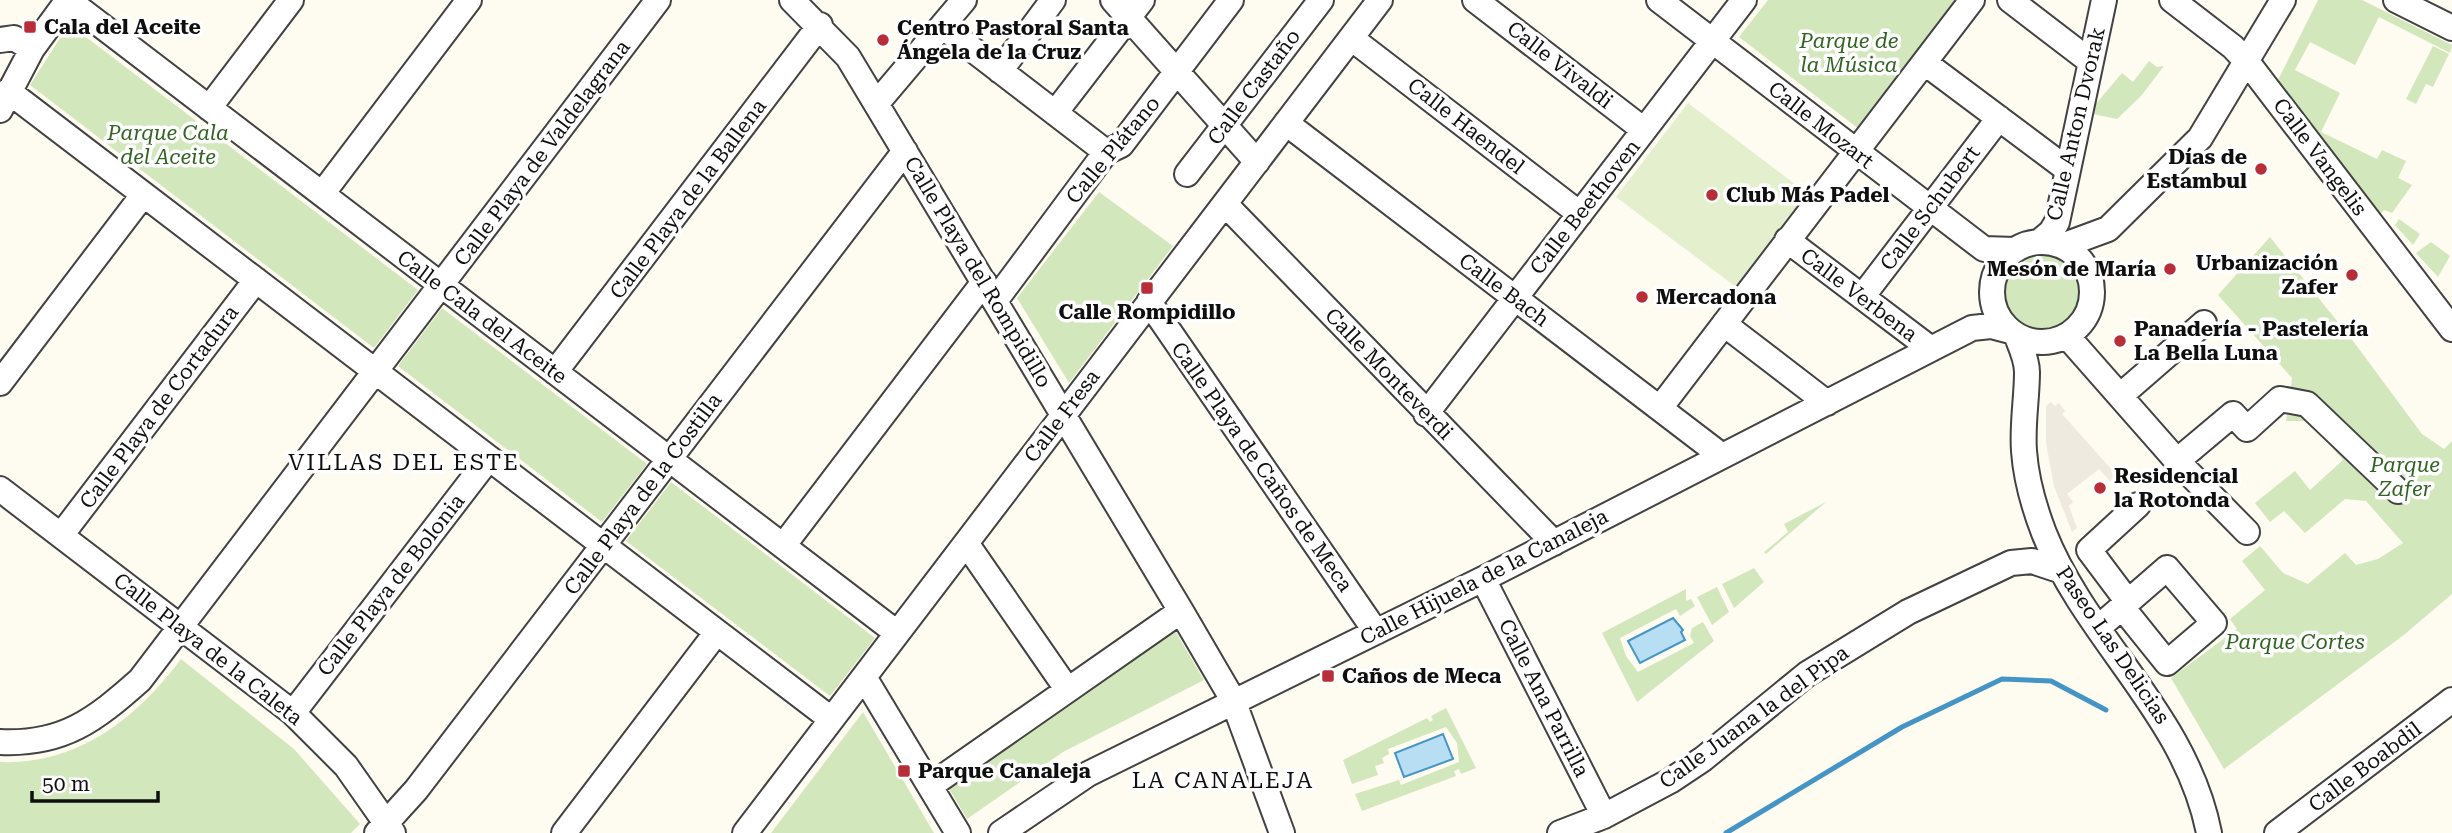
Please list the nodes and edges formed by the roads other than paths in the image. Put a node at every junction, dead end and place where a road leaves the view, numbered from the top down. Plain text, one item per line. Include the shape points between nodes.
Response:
1 (291, 0) edge
2 (469, 0) edge
3 (657, 0) edge
4 (792, 0) edge
5 (964, 0) edge
6 (1053, 0) edge
7 (1231, 0) edge
8 (1321, 0) edge
9 (1380, 0) edge
10 (1475, 0) edge
11 (1659, 0) edge
12 (1744, 0) edge
13 (1972, 0) edge
14 (2010, 0) edge
15 (2104, 0) edge
16 (2172, 0) edge
17 (2283, 0) edge
18 (2396, 0) edge
19 (61, 2) edge
20 (1128, 6) edge
21 (2434, 8) edge
22 (820, 25) junction
23 (942, 26) junction
24 (2452, 28) edge
25 (1351, 37) junction
26 (0, 40) edge
27 (1713, 41) junction
28 (32, 49) junction
29 (1925, 62) junction
30 (2091, 62) junction
31 (2248, 63) junction
32 (1000, 71) junction
33 (1177, 72) junction
34 (4, 100) edge
35 (877, 103) junction
36 (209, 108) junction
37 (1055, 113) junction
38 (1999, 118) junction
39 (1286, 123) junction
40 (1224, 126) junction
41 (1644, 130) junction
42 (905, 151) junction
43 (1107, 152) junction
44 (1856, 152) junction
45 (1256, 162) junction
46 (2068, 170) junction
47 (1187, 174) dead end
48 (143, 194) junction
49 (322, 194) junction
50 (1225, 204) junction
51 (1930, 208) junction
52 (1580, 214) junction
53 (2108, 229) junction
54 (1787, 240) junction
55 (2051, 244) junction
56 (1984, 249) junction
57 (2015, 250) junction
58 (256, 280) junction
59 (441, 285) junction
60 (2093, 287) junction
61 (1992, 289) junction
62 (989, 291) junction
63 (1862, 297) junction
64 (1515, 298) junction
65 (1149, 302) junction
66 (2204, 323) dead end
67 (1724, 324) junction
68 (1972, 328) junction
69 (2452, 329) edge
70 (2014, 334) junction
71 (2062, 338) junction
72 (1931, 349) junction
73 (2028, 370) junction
74 (375, 371) junction
75 (555, 372) junction
76 (0, 383) edge
77 (2120, 396) junction
78 (1826, 403) junction
79 (1660, 408) junction
80 (1063, 414) junction
81 (1426, 414) junction
82 (1722, 456) junction
83 (489, 458) junction
84 (669, 459) junction
85 (2177, 461) junction
86 (0, 489) edge
87 (2398, 491) dead end
88 (2138, 505) dead end
89 (2247, 532) dead end
90 (62, 534) junction
91 (966, 543) junction
92 (1554, 543) junction
93 (604, 545) junction
94 (783, 546) junction
95 (2062, 571) junction
96 (1483, 579) junction
97 (1181, 611) junction
98 (181, 626) junction
99 (2099, 627) junction
100 (718, 632) junction
101 (1376, 632) junction
102 (897, 633) junction
103 (864, 677) junction
104 (1067, 689) junction
105 (1233, 700) junction
106 (2452, 700) edge
107 (293, 712) junction
108 (831, 719) junction
109 (0, 742) edge
110 (930, 786) junction
111 (1604, 816) junction
112 (386, 830) edge
113 (564, 833) edge
114 (745, 833) edge
115 (958, 833) edge
116 (1001, 833) edge
117 (1282, 833) edge
118 (1560, 833) edge
119 (2209, 833) edge
120 (2277, 833) edge

1 - 36 street
2 - 49 street
3 - 59 street, Calle Playa de Valdelagrana
4 - 22 street, Calle Playa del Rompidillo
5 - 23 street
6 - 32 street
7 - 33 street, Calle Plátano
8 - 40 street, Calle Castaño
9 - 25 street, Calle Fresa
10 - 41 street, Calle Vivaldi
11 - 27 street, Calle Mozart
12 - 27 street, Calle Beethoven
13 - 29 street
14 - 30 street
15 - 30 street, Calle Anton Dvorak
16 - 31 street, Calle Vangelis
17 - 31 street
18 - 21 street
19 - 28 street
19 - 36 street, Calle Cala del Aceite
20 - 33 street
20 - 37 street
21 - 24 street
22 - 35 street, Calle Playa del Rompidillo via 848,57
22 - 75 street, Calle Playa de la Ballena
23 - 32 street
23 - 35 street
25 - 39 street, Calle Fresa
25 - 52 street, Calle Haendel
26 - 28 street via 14,38
27 - 41 street, Calle Beethoven
27 - 44 street, Calle Mozart
28 - 34 street
29 - 38 street
29 - 44 street
30 - 46 street, Calle Anton Dvorak
31 - 53 street via 2200,138
31 - 69 street, Calle Vangelis
32 - 37 street
33 - 40 street
33 - 43 street, Calle Plátano via 1121,145
34 - 48 street
35 - 42 street, Calle Playa del Rompidillo
36 - 49 street, Calle Cala del Aceite
37 - 43 street
38 - 46 street
38 - 51 street, Calle Schubert
39 - 45 street, Calle Fresa
39 - 64 street, Calle Bach
40 - 45 street
40 - 47 street, Calle Castaño
41 - 52 street, Calle Beethoven
42 - 62 street, Calle Playa del Rompidillo
42 - 84 street, Calle Playa de la Costilla
43 - 62 street, Calle Plátano
44 - 51 street, Calle Mozart
44 - 54 street
45 - 50 street, Calle Fresa
46 - 55 street, Calle Anton Dvorak
48 - 58 street
48 - 76 street
49 - 59 street, Calle Cala del Aceite
50 - 65 street, Calle Fresa
50 - 81 street, Calle Monteverdi
51 - 56 street, Calle Mozart
51 - 63 street, Calle Schubert
52 - 64 street, Calle Beethoven
53 - 55 street
53 - 60 street
54 - 63 street, Calle Verbena
54 - 67 street
55 - 57 street
55 - 60 street via 2081,259
56 - 57 street
56 - 61 street via 1991,263
57 - 61 street via 2000,264
58 - 74 street
58 - 90 street, Calle Playa de Cortadura
59 - 74 street, Calle Playa de Valdelagrana
59 - 75 street, Calle Cala del Aceite
60 - 71 street via 2087,317
61 - 68 street, Calle Hijuela de la Canaleja
61 - 70 street via 1996,315
62 - 80 street, Calle Playa del Rompidillo
62 - 94 street, Calle Plátano
63 - 72 street, Calle Verbena
64 - 79 street, Calle Bach
64 - 81 street, Calle Beethoven
65 - 80 street, Calle Fresa
65 - 101 street, Calle Playa de Caños de Meca
66 - 77 street
67 - 78 street
67 - 79 street
68 - 70 street via 1991,326
68 - 72 street, Calle Hijuela de la Canaleja
70 - 71 street via 2035,343
70 - 73 street, Paseo Las Delicias
71 - 73 street
71 - 77 street
72 - 78 street, Calle Hijuela de la Canaleja
73 - 95 street, Paseo Las Delicias via 2024,452 2031,494
74 - 83 street
74 - 98 street, Calle Playa de Valdelagrana
75 - 84 street, Calle Cala del Aceite
77 - 85 street
78 - 82 street, Calle Hijuela de la Canaleja
79 - 82 street, Calle Bach
80 - 91 street, Calle Fresa
80 - 97 street, Calle Playa del Rompidillo
81 - 92 street, Calle Monteverdi
82 - 92 street, Calle Hijuela de la Canaleja
83 - 93 street
83 - 107 street, Calle Playa de Bolonia
84 - 93 street, Calle Playa de la Costilla
84 - 94 street, Calle Cala del Aceite
85 - 87 street via 2232,414 2247,429 2280,399 2307,404
85 - 89 street
86 - 90 street, Calle Playa de la Caleta
88 - 99 street via 2089,550 2125,604
90 - 98 street, Calle Playa de la Caleta
91 - 102 street, Calle Fresa
91 - 104 street
92 - 96 street, Calle Hijuela de la Canaleja
93 - 100 street
93 - 112 street, Calle Playa de la Costilla
94 - 102 street, Calle Cala del Aceite
95 - 99 street, Paseo Las Delicias
95 - 111 street, Calle Juana la del Pipa via 2032,561 2011,563 1908,612 1807,674 1681,774
96 - 101 street, Calle Hijuela de la Canaleja
96 - 111 street, Calle Ana Parrilla
97 - 104 street
97 - 105 street, Calle Playa del Rompidillo
98 - 107 street, Calle Playa de la Caleta
98 - 109 street, Calle Playa de Valdelagrana via 140,680 99,716 59,737
99 - 119 street, Paseo Las Delicias via 2172,733
100 - 108 street
100 - 113 street
101 - 105 street, Calle Hijuela de la Canaleja
102 - 103 street, Calle Fresa
103 - 108 street, Calle Fresa
103 - 110 street
104 - 110 street
105 - 116 street, Calle Hijuela de la Canaleja via 1088,774
105 - 117 street, Calle Playa del Rompidillo
106 - 120 street, Calle Boabdil
107 - 112 street, Calle Playa de la Caleta via 346,766
108 - 114 street, Calle Fresa
110 - 115 street
111 - 118 street, Calle Juana la del Pipa

